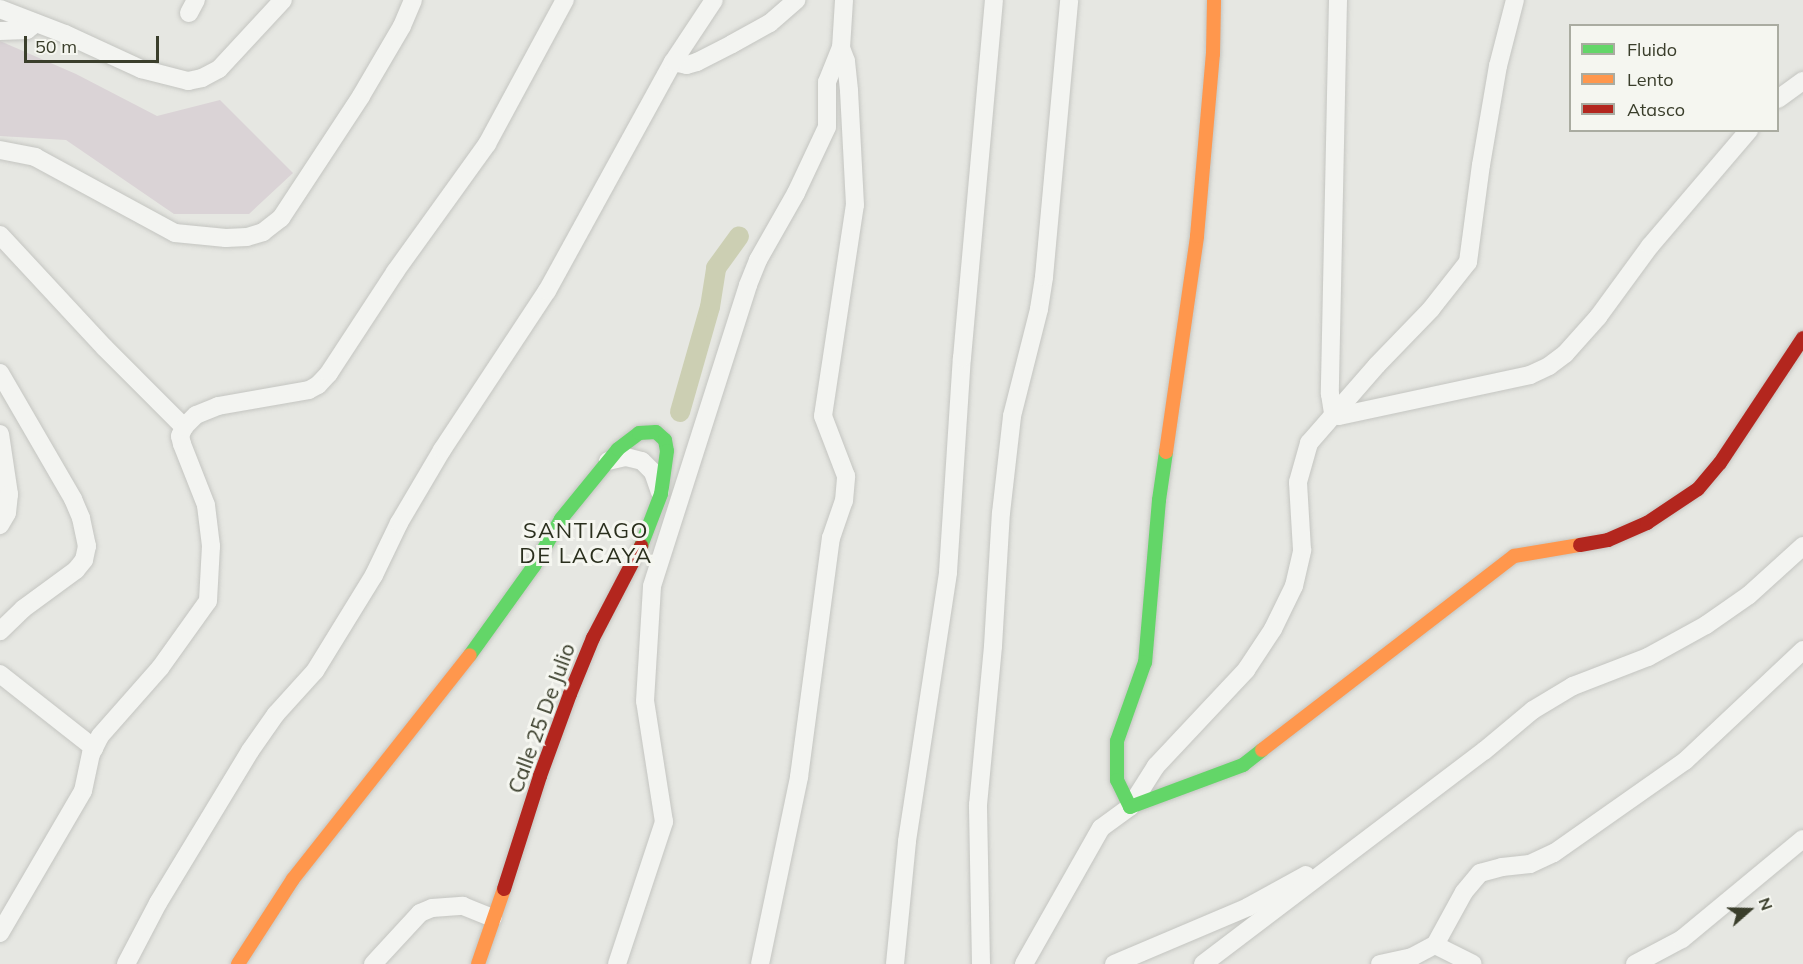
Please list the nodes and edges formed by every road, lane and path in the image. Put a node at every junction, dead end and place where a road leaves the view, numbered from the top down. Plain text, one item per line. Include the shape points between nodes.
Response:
1 (282, 0) edge
2 (413, 0) edge
3 (565, 0) edge
4 (714, 0) edge
5 (796, 0) edge
6 (844, 0) edge
7 (994, 0) edge
8 (1069, 0) edge
9 (1214, 0) edge
10 (1338, 0) edge
11 (1515, 0) edge
12 (0, 9) edge
13 (36, 23) junction
14 (0, 31) edge
15 (841, 48) junction
16 (673, 63) junction
17 (1803, 81) edge
18 (1779, 98) edge
19 (1747, 132) edge
20 (0, 150) edge
21 (0, 235) edge
22 (1803, 339) edge
23 (1, 382) edge
24 (1333, 414) junction
25 (184, 427) junction
26 (0, 434) edge
27 (608, 461) junction
28 (661, 494) junction
29 (0, 525) edge
30 (642, 543) junction
31 (1803, 546) edge
32 (662, 548) junction
33 (0, 631) edge
34 (1803, 650) edge
35 (0, 674) edge
36 (94, 748) junction
37 (1130, 807) junction
38 (1803, 839) edge
39 (1330, 867) junction
40 (493, 918) junction
41 (0, 933) edge
42 (1435, 945) junction
43 (126, 964) edge
44 (238, 964) edge
45 (373, 964) edge
46 (478, 964) edge
47 (617, 964) edge
48 (760, 964) edge
49 (895, 964) edge
50 (981, 964) edge
51 (1024, 964) edge
52 (1114, 964) edge
53 (1203, 964) edge
54 (1380, 964) edge
55 (1473, 964) edge
56 (1635, 964) edge

1 - 13 street via 219,69 188,81 141,69
2 - 20 street via 361,96 287,209 263,232 226,238 174,233 35,157
3 - 25 street via 487,144 395,272 329,374 309,390 218,406 196,415
4 - 16 street
5 - 16 street via 770,23 697,62
6 - 15 street
7 - 49 street via 962,358 948,572 907,841
8 - 50 street via 1044,277 1012,416 1002,501 978,805
9 - 37 street via 1197,236 1159,501 1145,662 1117,741 1117,780
10 - 24 street via 1330,394
11 - 24 street via 1496,77 1468,262 1431,309
12 - 13 street
13 - 14 street via 27,30
15 - 32 street via 827,82 827,127 748,285
15 - 48 street via 849,90 855,205 824,416 846,476 844,501 831,538 799,777
16 - 43 street via 547,291 442,450 374,575 315,671 276,714 250,751 158,903
17 - 18 street
19 - 24 street via 1650,246 1598,317 1549,366 1530,375 1360,414
21 - 25 street
22 - 37 street via 1720,463 1698,489 1647,523 1608,540 1514,556 1243,765
23 - 33 street via 73,499 87,546 84,560 76,570
24 - 37 street via 1309,443 1298,482 1302,550 1294,586 1273,629 1246,670 1156,765
25 - 36 street via 182,444 203,495 208,522 208,601 160,668 100,736
26 - 29 street via 9,494 7,513
27 - 28 street via 632,458 646,464 656,477
27 - 28 street, Calle 25 De Julio via 639,433 656,432 665,440 667,451
27 - 44 street via 561,519 534,566 474,650 293,879
28 - 30 street, Calle 25 De Julio
30 - 32 street
30 - 40 street, Calle 25 De Julio via 574,684
31 - 39 street via 1749,595 1706,625 1648,657 1573,686 1533,710
32 - 47 street via 652,586 645,700 664,822
34 - 42 street via 1685,761 1554,853 1530,864 1480,873 1464,891
35 - 36 street
36 - 41 street via 83,791
37 - 51 street via 1101,828
38 - 56 street via 1682,939
39 - 52 street via 1313,872 1248,908
39 - 53 street
40 - 45 street via 463,906 432,908 420,913
40 - 46 street, Calle 25 De Julio
42 - 54 street via 1412,957
42 - 55 street

